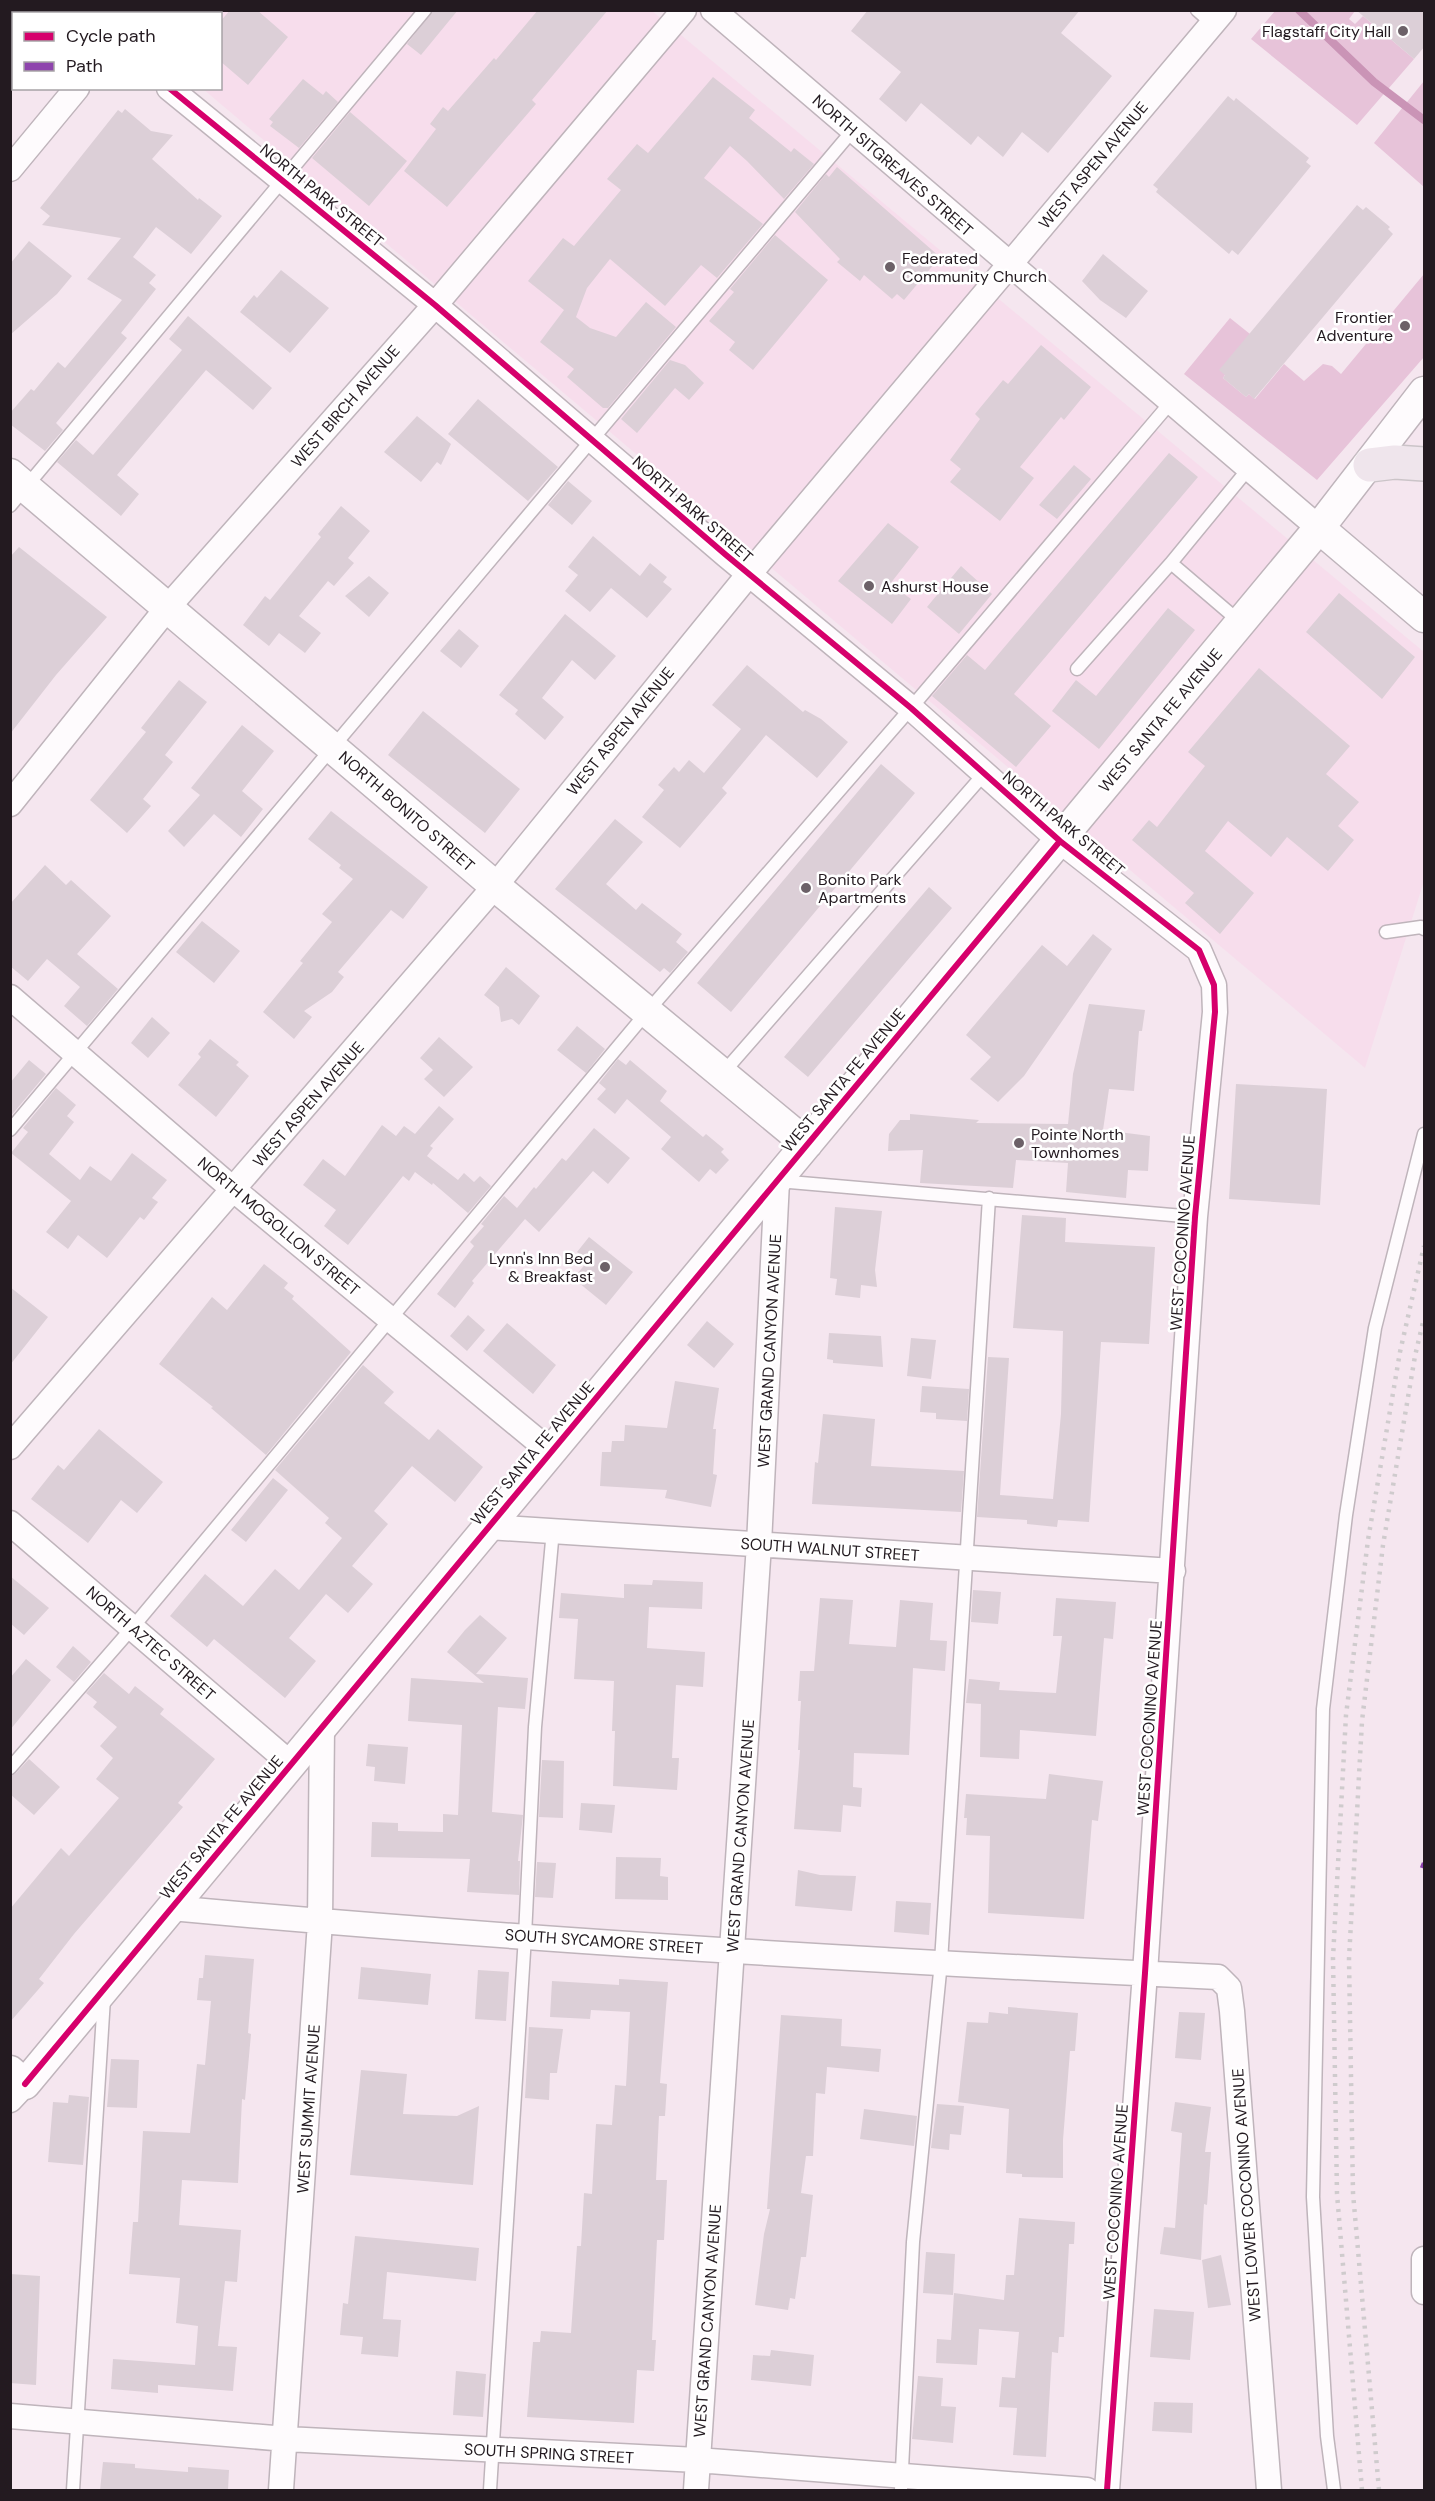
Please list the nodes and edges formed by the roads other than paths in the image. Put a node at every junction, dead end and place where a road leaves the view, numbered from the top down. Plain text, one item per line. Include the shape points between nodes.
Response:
1 (425, 10) edge
2 (684, 10) edge
3 (713, 10) edge
4 (1211, 15) edge
5 (75, 90) edge
6 (171, 90) edge
7 (853, 130) junction
8 (10, 169) edge
9 (283, 181) junction
10 (1008, 264) junction
11 (435, 305) junction
12 (1425, 392) edge
13 (1171, 402) junction
14 (592, 440) junction
15 (1425, 464) edge
16 (1370, 465) junction
17 (1249, 468) junction
18 (16, 489) edge
19 (1319, 528) junction
20 (1171, 563) junction
21 (748, 574) junction
22 (168, 607) junction
23 (1425, 617) edge
24 (1241, 623) junction
25 (1077, 669) dead end
26 (911, 708) junction
27 (333, 747) junction
28 (984, 774) junction
29 (10, 804) edge
30 (1060, 841) junction
31 (495, 886) junction
32 (1425, 929) edge
33 (1386, 932) dead end
34 (1199, 950) joint
35 (10, 997) edge
36 (646, 1012) junction
37 (75, 1053) junction
38 (722, 1074) junction
39 (10, 1130) edge
40 (1425, 1134) edge
41 (807, 1144) junction
42 (777, 1181) junction
43 (234, 1190) junction
44 (989, 1198) junction
45 (1195, 1217) junction
46 (390, 1319) junction
47 (10, 1447) edge
48 (551, 1452) junction
49 (10, 1523) edge
50 (488, 1527) junction
51 (553, 1530) junction
52 (759, 1544) junction
53 (968, 1558) junction
54 (1173, 1571) junction
55 (132, 1628) junction
56 (322, 1728) junction
57 (291, 1764) junction
58 (10, 1768) edge
59 (171, 1908) junction
60 (320, 1922) junction
61 (525, 1936) junction
62 (732, 1950) junction
63 (940, 1962) junction
64 (1145, 1974) junction
65 (105, 1988) junction
66 (15, 2085) edge
67 (1425, 2259) edge
68 (1425, 2292) edge
69 (10, 2416) edge
70 (76, 2421) junction
71 (286, 2439) junction
72 (491, 2450) junction
73 (697, 2460) junction
74 (901, 2483) edge
75 (73, 2490) edge
76 (281, 2490) edge
77 (490, 2490) edge
78 (696, 2490) edge
79 (1087, 2490) edge
80 (1107, 2490) edge
81 (1269, 2490) edge
82 (1334, 2490) edge

1 - 9 lane
2 - 11 street, WEST BIRCH AVENUE
3 - 7 street, NORTH SITGREAVES STREET
4 - 10 street, WEST ASPEN AVENUE
5 - 8 street
6 - 9 street, NORTH PARK STREET
7 - 10 street, NORTH SITGREAVES STREET
7 - 14 lane
9 - 11 street, NORTH PARK STREET
9 - 18 lane
10 - 13 street, NORTH SITGREAVES STREET
10 - 21 street, WEST ASPEN AVENUE
11 - 14 street, NORTH PARK STREET
11 - 22 street, WEST BIRCH AVENUE
12 - 16 street, WEST SANTA FE AVENUE
13 - 17 street, NORTH SITGREAVES STREET
13 - 26 lane
14 - 21 street, NORTH PARK STREET
14 - 27 lane
15 - 16 main road
16 - 19 street, WEST SANTA FE AVENUE
17 - 19 street, NORTH SITGREAVES STREET
17 - 20 lane
18 - 22 street, NORTH BONITO STREET
19 - 23 street
19 - 24 street, WEST SANTA FE AVENUE
20 - 24 lane
20 - 25 lane
21 - 26 street, NORTH PARK STREET
21 - 31 street, WEST ASPEN AVENUE
22 - 27 street, NORTH BONITO STREET
22 - 29 street, WEST BIRCH AVENUE
24 - 30 street, WEST SANTA FE AVENUE
26 - 28 street, NORTH PARK STREET
26 - 36 lane
27 - 31 street, NORTH BONITO STREET
27 - 37 lane
28 - 30 street, NORTH PARK STREET
28 - 38 lane
30 - 34 street, NORTH PARK STREET
30 - 41 street, WEST SANTA FE AVENUE
31 - 36 street, NORTH BONITO STREET
31 - 43 street, WEST ASPEN AVENUE
32 - 33 lane
34 - 45 street, WEST COCONINO AVENUE via 1214,985 1215,1012
35 - 37 street, NORTH MOGOLLON STREET
36 - 38 street, NORTH BONITO STREET
36 - 46 lane
37 - 39 lane
37 - 43 street, NORTH MOGOLLON STREET
38 - 41 street, NORTH BONITO STREET
40 - 82 lane via 1375,1328 1346,1515 1323,1709 1313,2197 1327,2436
41 - 42 street, WEST SANTA FE AVENUE
42 - 44 lane
42 - 48 street, WEST SANTA FE AVENUE
42 - 52 street, WEST GRAND CANYON AVENUE
43 - 46 street, NORTH MOGOLLON STREET
43 - 47 street, WEST ASPEN AVENUE
44 - 45 lane
44 - 53 lane
45 - 54 street, WEST COCONINO AVENUE
46 - 48 street, NORTH MOGOLLON STREET
46 - 55 lane
48 - 50 street, WEST SANTA FE AVENUE
49 - 55 street, NORTH AZTEC STREET
50 - 51 street, SOUTH WALNUT STREET
50 - 56 street, WEST SANTA FE AVENUE
51 - 52 street, SOUTH WALNUT STREET
51 - 61 lane via 535,1727
52 - 53 street, SOUTH WALNUT STREET
52 - 62 street, WEST GRAND CANYON AVENUE
53 - 54 street, SOUTH WALNUT STREET
53 - 63 lane
54 - 64 street, WEST COCONINO AVENUE
55 - 57 street, NORTH AZTEC STREET
55 - 58 lane
56 - 57 street, WEST SANTA FE AVENUE
56 - 60 street, WEST SUMMIT AVENUE
57 - 59 street, WEST SANTA FE AVENUE
59 - 60 street, SOUTH SYCAMORE STREET
59 - 65 street, WEST SANTA FE AVENUE
60 - 61 street, SOUTH SYCAMORE STREET
60 - 71 street, WEST SUMMIT AVENUE
61 - 62 street, SOUTH SYCAMORE STREET
61 - 72 lane
62 - 63 street, SOUTH SYCAMORE STREET
62 - 73 street, WEST GRAND CANYON AVENUE
63 - 64 street, SOUTH SYCAMORE STREET
63 - 74 lane via 913,2242
64 - 80 street, WEST COCONINO AVENUE
64 - 81 street, WEST LOWER COCONINO AVENUE via 1218,1977 1229,1988
65 - 66 street, WEST SANTA FE AVENUE
65 - 70 lane
67 - 68 street
69 - 70 street, SOUTH SPRING STREET
70 - 71 street, SOUTH SPRING STREET
70 - 75 lane
71 - 72 street, SOUTH SPRING STREET
71 - 76 street, WEST SUMMIT AVENUE
72 - 73 street, SOUTH SPRING STREET
72 - 77 lane
73 - 74 street, SOUTH SPRING STREET
73 - 78 street, WEST GRAND CANYON AVENUE
74 - 79 street, SOUTH SPRING STREET

